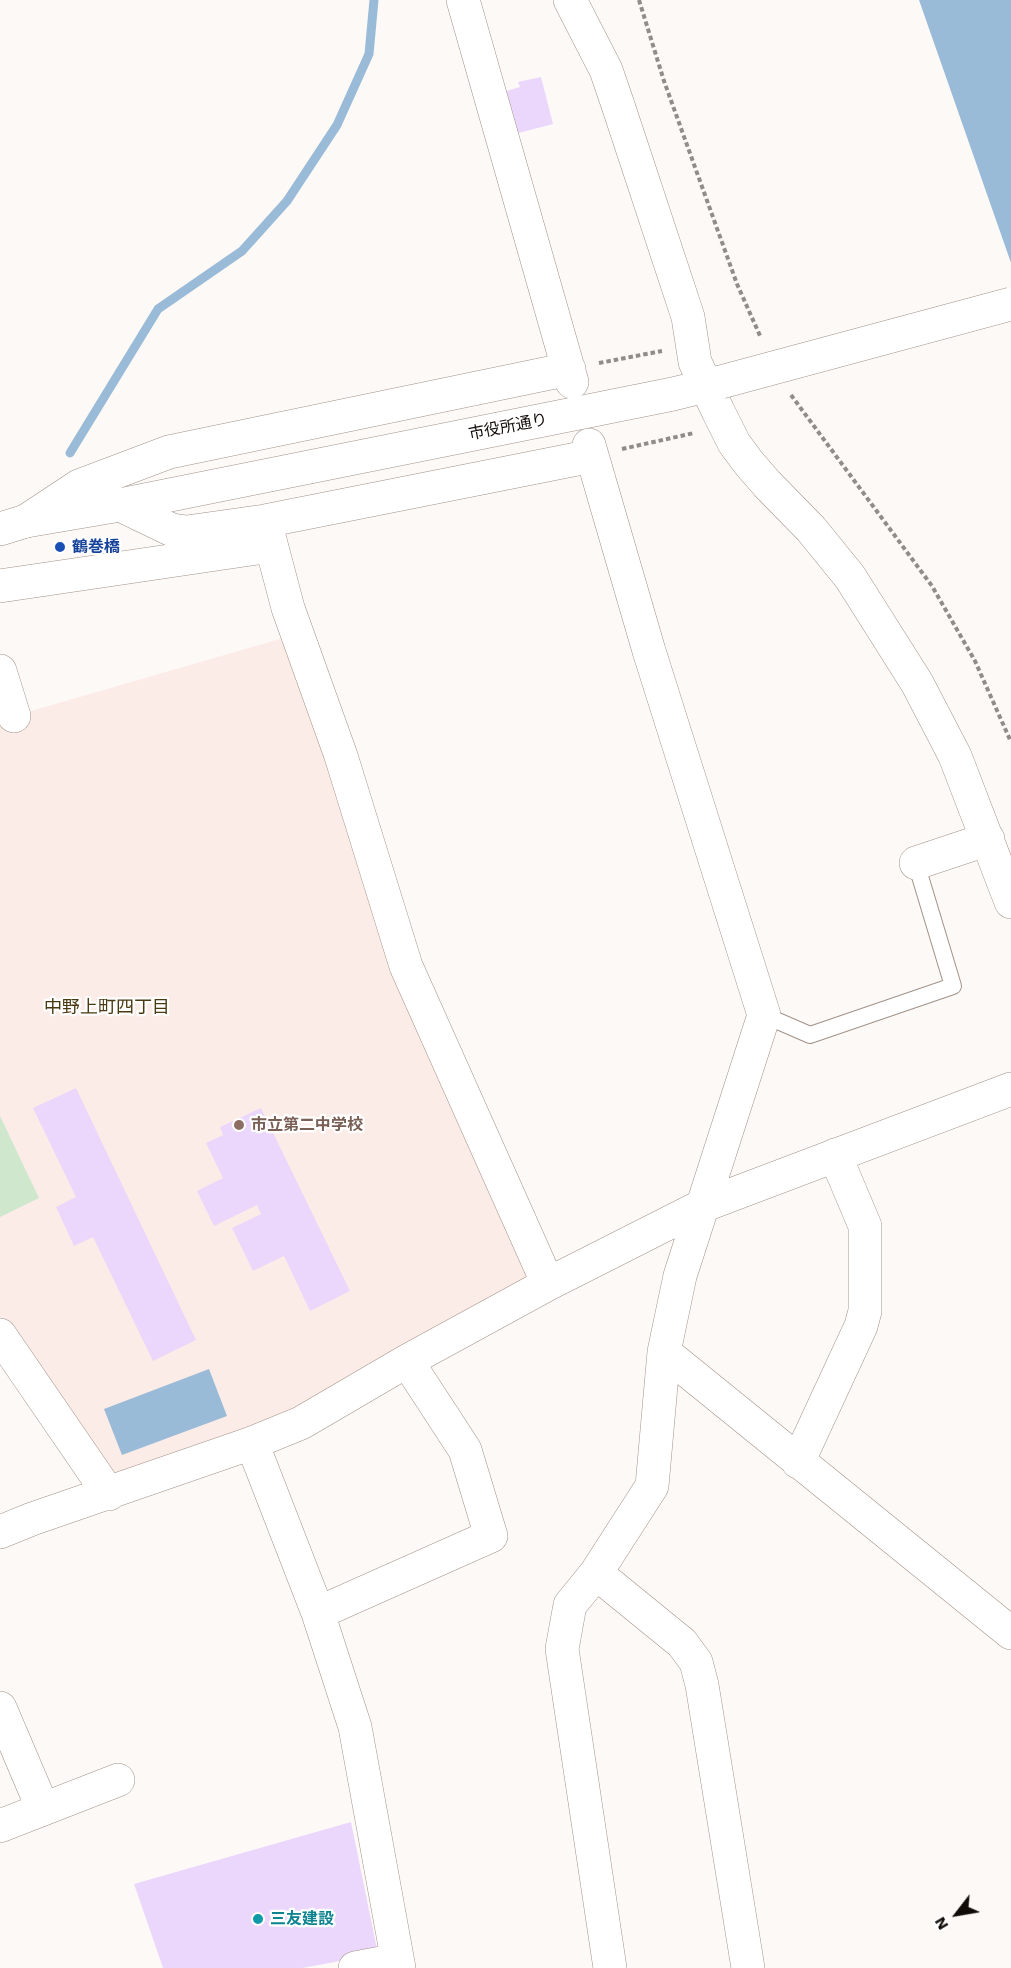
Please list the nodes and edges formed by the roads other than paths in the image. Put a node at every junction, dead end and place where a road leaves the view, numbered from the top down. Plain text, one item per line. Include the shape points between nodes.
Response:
1 (463, 0) edge
2 (570, 0) edge
3 (1011, 304) edge
4 (714, 384) junction
5 (120, 505) junction
6 (13, 525) edge
7 (268, 533) junction
8 (0, 586) edge
9 (0, 671) edge
10 (14, 716) dead end
11 (988, 838) junction
12 (915, 863) joint
13 (1011, 902) edge
14 (764, 1015) junction
15 (1011, 1089) edge
16 (835, 1155) junction
17 (702, 1206) junction
18 (548, 1284) junction
19 (0, 1335) edge
20 (664, 1353) junction
21 (407, 1361) junction
22 (252, 1443) junction
23 (798, 1462) junction
24 (109, 1494) junction
25 (0, 1532) edge
26 (596, 1573) junction
27 (318, 1613) junction
28 (1011, 1633) edge
29 (0, 1708) edge
30 (118, 1780) dead end
31 (43, 1809) junction
32 (0, 1826) edge
33 (398, 1964) edge
34 (355, 1968) edge
35 (610, 1968) edge
36 (748, 1968) edge

1 - 6 street via 578,372 169,452 78,486
2 - 4 street via 606,70 688,317 695,362
3 - 4 street, 市役所通り, bridge
4 - 5 street, 市役所通り
4 - 11 street via 734,442 850,577 894,645 937,718
5 - 6 street, 市役所通り
5 - 7 street via 172,530
7 - 8 street
7 - 14 street via 599,450 649,651
7 - 18 street via 288,608 341,756 406,966
9 - 10 street
11 - 12 street
11 - 13 street
12 - 14 lane via 953,986 810,1035
14 - 17 street
15 - 16 street
16 - 17 street
16 - 23 street via 865,1226 866,1311
17 - 18 street
17 - 20 street via 680,1276
18 - 21 street
19 - 24 street
20 - 23 street
20 - 26 street via 652,1486
21 - 22 street via 301,1423
21 - 27 street via 465,1450 491,1536
22 - 24 street
22 - 27 street
23 - 28 street
24 - 25 street
26 - 35 street via 570,1605 562,1649
26 - 36 street via 682,1643 696,1662
27 - 33 street via 355,1727
29 - 31 street
30 - 31 street
31 - 32 street
33 - 34 street

